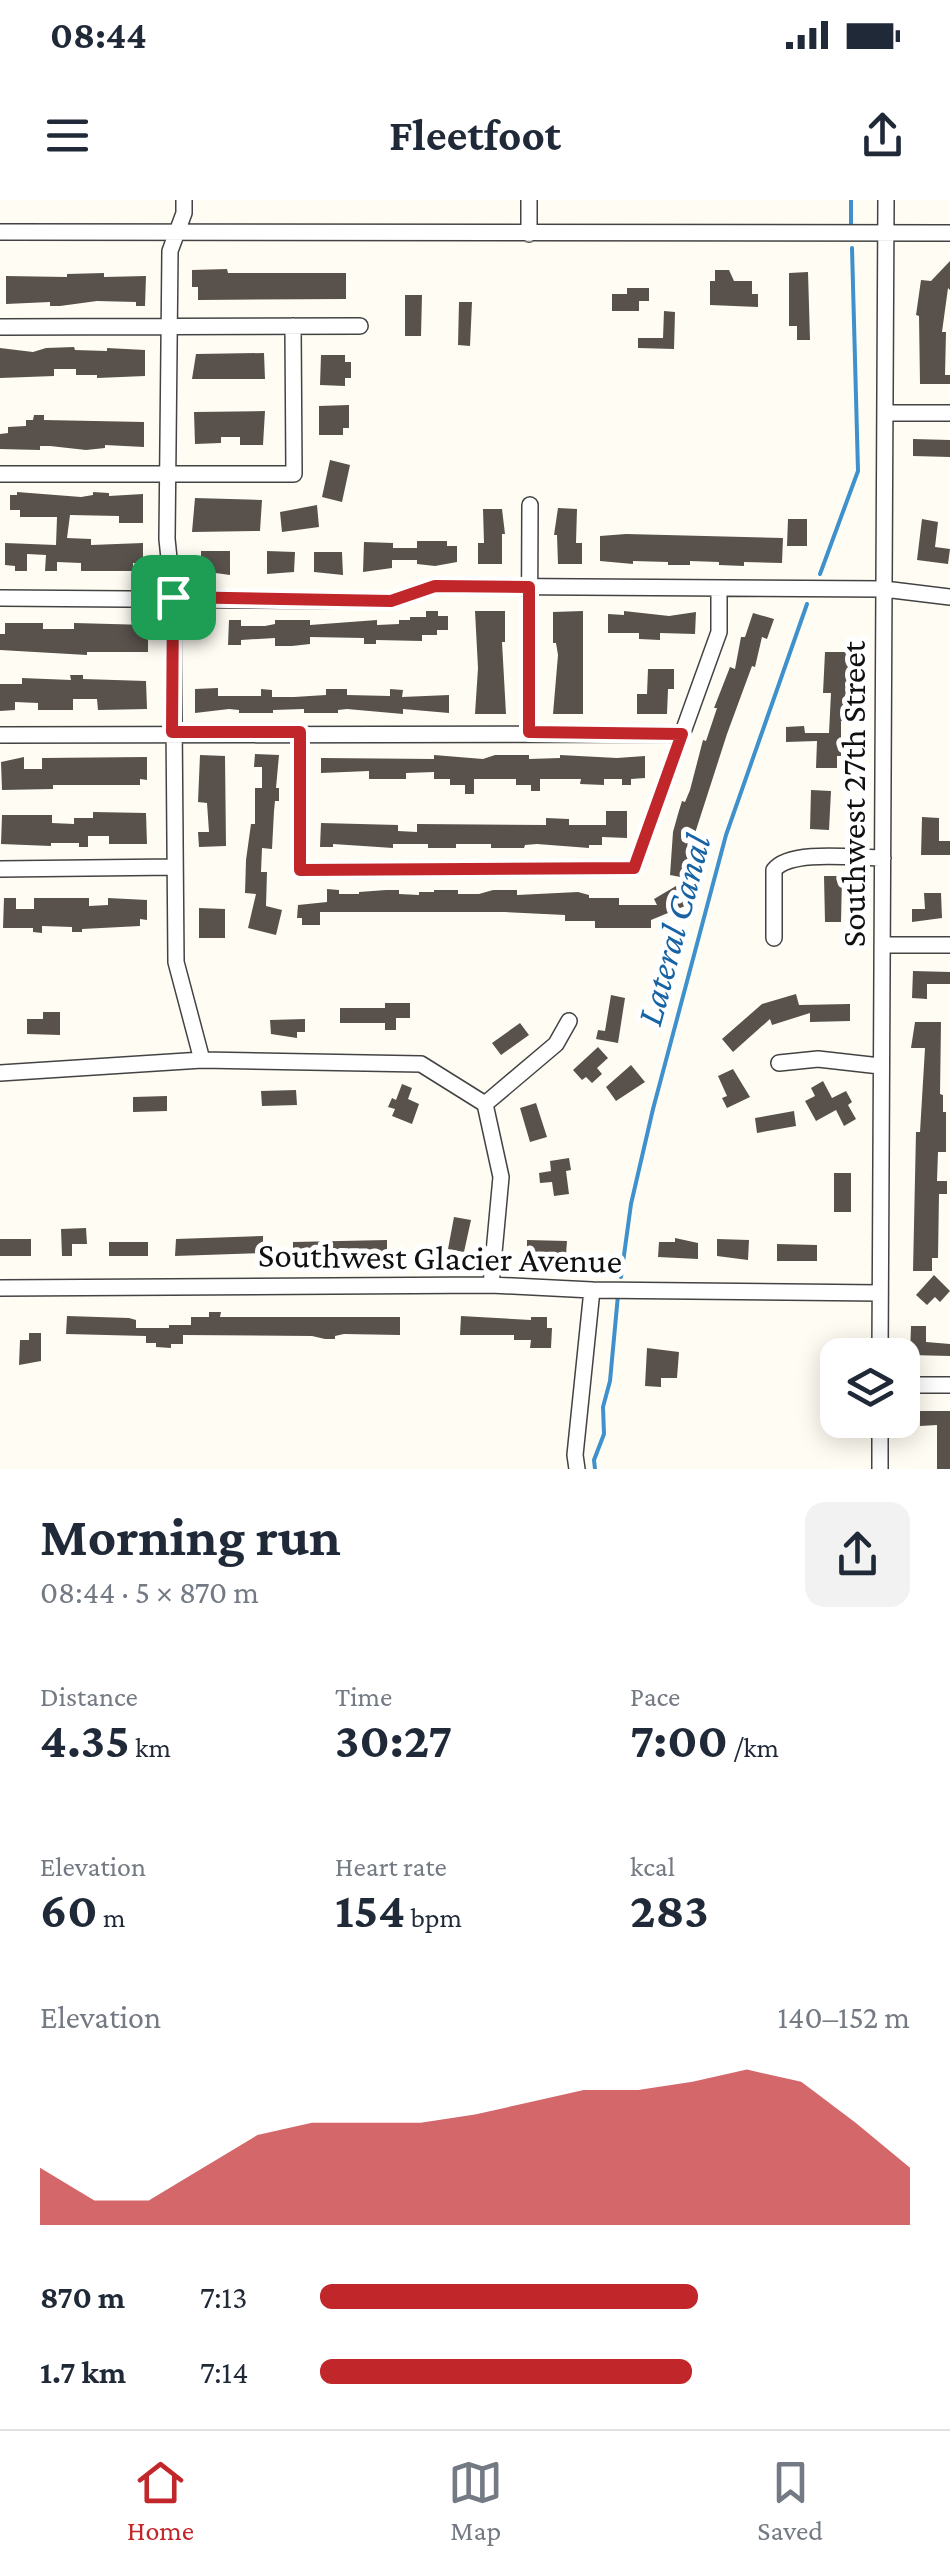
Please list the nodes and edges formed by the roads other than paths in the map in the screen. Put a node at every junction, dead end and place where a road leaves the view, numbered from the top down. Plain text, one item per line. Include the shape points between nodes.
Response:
1 (184, 200) edge
2 (529, 200) edge
3 (886, 200) edge
4 (0, 232) edge
5 (174, 233) junction
6 (886, 233) junction
7 (950, 233) edge
8 (529, 234) junction
9 (169, 326) junction
10 (293, 326) junction
11 (360, 326) dead end
12 (0, 327) edge
13 (885, 413) junction
14 (950, 413) edge
15 (0, 474) edge
16 (168, 474) junction
17 (530, 505) dead end
18 (529, 587) junction
19 (719, 588) junction
20 (884, 590) junction
21 (173, 597) junction
22 (950, 597) edge
23 (0, 598) edge
24 (172, 732) junction
25 (300, 732) junction
26 (529, 732) junction
27 (0, 734) edge
28 (682, 734) junction
29 (882, 858) junction
30 (175, 867) junction
31 (0, 868) edge
32 (774, 938) dead end
33 (882, 945) junction
34 (950, 945) edge
35 (568, 1020) dead end
36 (202, 1060) junction
37 (779, 1063) dead end
38 (880, 1066) junction
39 (0, 1073) edge
40 (485, 1104) junction
41 (491, 1286) junction
42 (0, 1288) edge
43 (592, 1290) junction
44 (880, 1293) junction
45 (880, 1338) edge
46 (920, 1385) edge
47 (950, 1385) edge
48 (880, 1438) edge
49 (577, 1469) edge
50 (880, 1469) edge

1 - 5 street
2 - 8 street
3 - 6 street, Southwest 27th Street
4 - 5 street
5 - 8 street
5 - 9 street
6 - 7 street
6 - 8 street
6 - 13 street, Southwest 27th Street
9 - 10 street
9 - 12 street
9 - 16 street
10 - 11 street
10 - 16 street via 294,474
13 - 14 street
13 - 20 street, Southwest 27th Street
15 - 16 street
16 - 21 street
17 - 18 street
18 - 19 street
18 - 21 street via 435,586 391,601
18 - 26 street
19 - 20 street
19 - 28 street via 719,632
20 - 22 street
20 - 29 street, Southwest 27th Street
21 - 23 street
21 - 24 street
24 - 25 street
24 - 27 street
24 - 30 street
25 - 26 street
25 - 28 street via 300,870 634,868
26 - 28 street
29 - 32 street via 798,858 776,865
29 - 33 street, Southwest 27th Street
30 - 31 street
30 - 36 street via 176,962
33 - 34 street
33 - 38 street, Southwest 27th Street
35 - 40 street via 556,1044
36 - 39 street
36 - 40 street via 421,1064
37 - 38 street via 818,1059
38 - 44 street, Southwest 27th Street
40 - 41 street via 501,1177
41 - 42 street, Southwest Glacier Avenue
41 - 43 street, Southwest Glacier Avenue
43 - 44 street, Southwest Glacier Avenue
43 - 49 street
44 - 45 street, Southwest 27th Street
46 - 47 street
48 - 50 street

